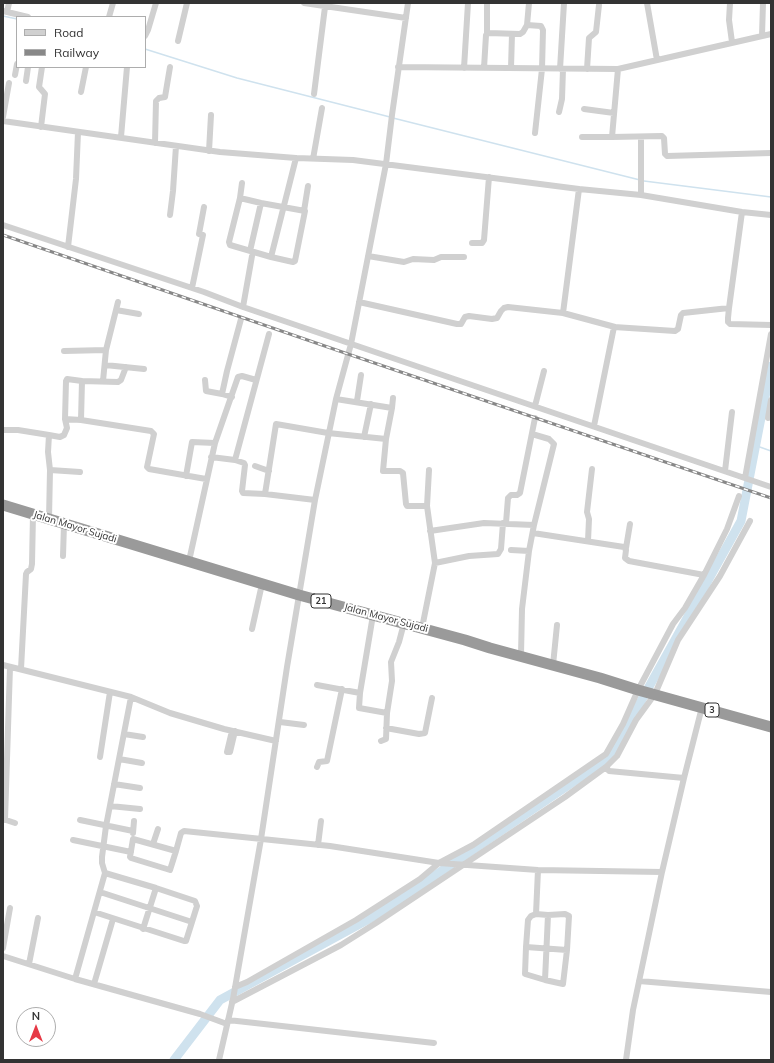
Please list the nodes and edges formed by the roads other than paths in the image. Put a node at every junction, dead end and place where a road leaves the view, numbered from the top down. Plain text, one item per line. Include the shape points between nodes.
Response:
1 (9, 3) edge
2 (113, 3) edge
3 (156, 3) edge
4 (187, 3) edge
5 (304, 3) edge
6 (408, 3) edge
7 (468, 3) edge
8 (487, 3) edge
9 (529, 3) edge
10 (564, 3) edge
11 (647, 3) edge
12 (730, 3) edge
13 (762, 3) edge
14 (600, 5) dead end
15 (341, 6) edge
16 (325, 7) junction
17 (5, 11) edge
18 (23, 16) edge
19 (109, 16) edge
20 (406, 18) junction
21 (527, 25) junction
22 (487, 33) junction
23 (146, 34) edge
24 (512, 34) junction
25 (771, 34) edge
26 (762, 36) junction
27 (178, 40) dead end
28 (732, 42) junction
29 (657, 60) junction
30 (170, 67) dead end
31 (398, 67) junction
32 (16, 68) edge
33 (28, 68) edge
34 (42, 68) edge
35 (86, 68) edge
36 (127, 68) edge
37 (464, 68) junction
38 (484, 68) junction
39 (512, 68) junction
40 (542, 69) junction
41 (562, 69) junction
42 (587, 69) junction
43 (618, 69) junction
44 (15, 75) dead end
45 (26, 81) dead end
46 (9, 83) dead end
47 (81, 92) dead end
48 (314, 94) dead end
49 (322, 108) dead end
50 (584, 109) dead end
51 (559, 112) dead end
52 (614, 113) junction
53 (211, 115) dead end
54 (3, 117) edge
55 (3, 121) edge
56 (41, 127) junction
57 (78, 132) junction
58 (535, 133) dead end
59 (121, 137) junction
60 (582, 137) dead end
61 (612, 137) junction
62 (642, 137) junction
63 (155, 143) junction
64 (176, 146) junction
65 (209, 151) junction
66 (771, 153) edge
67 (296, 158) junction
68 (313, 159) junction
69 (386, 164) junction
70 (490, 177) junction
71 (242, 183) dead end
72 (308, 186) dead end
73 (579, 189) junction
74 (641, 195) junction
75 (240, 198) junction
76 (261, 204) junction
77 (204, 207) dead end
78 (285, 208) junction
79 (304, 211) junction
80 (742, 212) junction
81 (170, 215) dead end
82 (771, 215) edge
83 (3, 225) edge
84 (472, 243) dead end
85 (68, 247) junction
86 (251, 254) junction
87 (368, 256) junction
88 (272, 257) junction
89 (464, 257) dead end
90 (192, 288) junction
91 (118, 302) dead end
92 (359, 302) junction
93 (243, 307) junction
94 (729, 308) junction
95 (116, 310) junction
96 (562, 313) junction
97 (139, 314) dead end
98 (241, 319) dead end
99 (771, 325) edge
100 (615, 327) junction
101 (269, 334) dead end
102 (771, 334) edge
103 (351, 344) junction
104 (106, 350) junction
105 (64, 351) dead end
106 (105, 365) junction
107 (126, 367) junction
108 (144, 369) dead end
109 (544, 371) dead end
110 (361, 375) dead end
111 (82, 380) junction
112 (205, 380) dead end
113 (256, 380) junction
114 (103, 381) junction
115 (222, 394) junction
116 (232, 397) junction
117 (336, 398) junction
118 (393, 398) dead end
119 (771, 400) edge
120 (357, 401) junction
121 (371, 404) junction
122 (535, 406) junction
123 (392, 408) junction
124 (732, 412) dead end
125 (535, 418) dead end
126 (768, 418) dead end
127 (65, 419) junction
128 (81, 420) junction
129 (594, 426) junction
130 (3, 430) edge
131 (328, 433) junction
132 (532, 434) junction
133 (49, 436) junction
134 (364, 437) junction
135 (386, 440) junction
136 (214, 443) junction
137 (211, 457) junction
138 (235, 460) junction
139 (255, 466) dead end
140 (592, 469) dead end
141 (50, 470) junction
142 (428, 470) dead end
143 (269, 471) junction
144 (725, 471) junction
145 (80, 472) dead end
146 (186, 476) junction
147 (746, 478) junction
148 (206, 479) junction
149 (771, 486) edge
150 (265, 494) junction
151 (739, 496) dead end
152 (315, 500) junction
153 (3, 504) edge
154 (427, 506) junction
155 (33, 514) junction
156 (49, 520) junction
157 (750, 521) dead end
158 (504, 523) junction
159 (64, 524) junction
160 (534, 524) junction
161 (630, 524) dead end
162 (430, 531) junction
163 (533, 533) junction
164 (588, 541) junction
165 (626, 548) junction
166 (511, 550) dead end
167 (529, 551) junction
168 (63, 556) dead end
169 (189, 561) junction
170 (434, 562) junction
171 (704, 575) junction
172 (262, 584) junction
173 (299, 595) junction
174 (373, 615) junction
175 (404, 623) junction
176 (557, 625) dead end
177 (422, 628) junction
178 (252, 629) dead end
179 (520, 656) junction
180 (3, 665) edge
181 (553, 665) junction
182 (10, 667) junction
183 (21, 669) junction
184 (317, 685) dead end
185 (342, 689) junction
186 (639, 690) junction
187 (110, 692) junction
188 (360, 693) junction
189 (653, 694) junction
190 (131, 697) junction
191 (432, 698) dead end
192 (702, 707) junction
193 (387, 713) junction
194 (280, 722) junction
195 (304, 725) dead end
196 (6, 727) edge
197 (771, 727) edge
198 (386, 728) junction
199 (124, 734) junction
200 (143, 737) dead end
201 (276, 741) junction
202 (381, 741) dead end
203 (100, 757) dead end
204 (119, 759) junction
205 (142, 762) dead end
206 (317, 767) dead end
207 (606, 767) junction
208 (684, 778) junction
209 (114, 784) junction
210 (140, 788) dead end
211 (110, 806) junction
212 (140, 809) dead end
213 (4, 820) edge
214 (80, 820) dead end
215 (134, 821) dead end
216 (321, 821) dead end
217 (15, 823) dead end
218 (106, 826) junction
219 (158, 829) dead end
220 (133, 831) junction
221 (132, 839) junction
222 (261, 839) junction
223 (73, 840) dead end
224 (153, 844) junction
225 (318, 845) junction
226 (104, 846) junction
227 (176, 851) junction
228 (131, 852) junction
229 (441, 863) junction
230 (460, 865) junction
231 (538, 870) junction
232 (662, 872) junction
233 (105, 873) junction
234 (156, 888) junction
235 (100, 892) junction
236 (10, 908) dead end
237 (150, 909) junction
238 (94, 912) junction
239 (536, 914) junction
240 (548, 915) junction
241 (38, 918) dead end
242 (113, 919) junction
243 (192, 922) junction
244 (143, 929) junction
245 (526, 947) junction
246 (3, 948) edge
247 (547, 948) junction
248 (567, 950) junction
249 (3, 956) edge
250 (29, 964) junction
251 (75, 979) junction
252 (545, 980) junction
253 (639, 981) junction
254 (94, 984) junction
255 (234, 988) junction
256 (771, 992) edge
257 (232, 1000) junction
258 (228, 1022) junction
259 (434, 1043) dead end
260 (219, 1060) edge
261 (626, 1060) edge

1 - 17 street
2 - 19 street
3 - 23 street
4 - 27 street
5 - 16 street
6 - 20 street
7 - 37 street
8 - 22 street
9 - 21 street
10 - 41 street
11 - 29 street
12 - 28 street via 729,24
13 - 26 street
14 - 42 street via 596,32 588,38
15 - 16 street
15 - 20 street
16 - 48 street
17 - 18 street
20 - 31 street
21 - 24 street via 520,34
21 - 40 street via 543,28
22 - 24 street
22 - 38 street
24 - 39 street
25 - 26 street
26 - 28 street
28 - 29 street
29 - 43 street
30 - 63 street via 165,97 156,101
31 - 37 street
31 - 69 street
32 - 44 street
33 - 45 street
34 - 56 street via 39,87 45,94
35 - 47 street
36 - 59 street
37 - 38 street
38 - 39 street
39 - 40 street
40 - 41 street
40 - 58 street
41 - 42 street
41 - 51 street via 562,99
42 - 43 street
43 - 52 street
46 - 54 street
49 - 68 street
50 - 52 street
52 - 61 street
53 - 65 street
55 - 56 street
56 - 57 street
57 - 59 street
57 - 85 street
59 - 63 street
60 - 61 street
61 - 62 street
62 - 66 street via 663,136 664,154 667,156
62 - 74 street
63 - 64 street
64 - 65 street
64 - 81 street
65 - 67 street
67 - 68 street
67 - 78 street
68 - 69 street
69 - 70 street
69 - 87 street
70 - 73 street
70 - 84 street via 484,240 482,243
71 - 75 street
72 - 79 street
73 - 74 street
73 - 96 street
74 - 80 street
75 - 76 street
75 - 86 street via 229,244
76 - 78 street
76 - 86 street
77 - 90 street via 199,234 206,236
78 - 79 street
78 - 88 street
79 - 88 street via 294,261
80 - 82 street
80 - 94 street
83 - 85 street
85 - 90 street
86 - 88 street
86 - 93 street
87 - 89 street via 404,262 413,259
87 - 92 street
90 - 93 street
91 - 95 street
92 - 96 street via 457,324 461,324 465,317 469,316 497,318 504,308 508,307
92 - 103 street
93 - 103 street
94 - 99 street via 730,324
94 - 100 street via 683,313 676,331
95 - 97 street
95 - 104 street
96 - 100 street
98 - 115 street
100 - 129 street
101 - 113 street
102 - 147 street
103 - 117 street
103 - 122 street
104 - 105 street
104 - 106 street
106 - 107 street
106 - 114 street
107 - 108 street
107 - 114 street via 118,382
109 - 122 street
110 - 120 street
111 - 114 street
111 - 127 street via 66,380
111 - 128 street
112 - 115 street via 206,391
113 - 116 street via 240,376
113 - 138 street
115 - 116 street
116 - 136 street
117 - 120 street
117 - 131 street
118 - 123 street
119 - 126 street
120 - 121 street
121 - 123 street
121 - 134 street
122 - 129 street
123 - 135 street
124 - 144 street
125 - 132 street
127 - 128 street
127 - 133 street via 68,428 64,435
128 - 146 street via 151,431 154,434 147,467
129 - 144 street
130 - 133 street
131 - 134 street
131 - 143 street via 276,424
131 - 152 street
132 - 158 street via 520,493 508,498
132 - 160 street via 549,439 554,444
133 - 141 street
134 - 135 street
135 - 154 street via 383,471 403,473 407,506
136 - 137 street
136 - 146 street via 192,442
137 - 138 street
137 - 148 street
138 - 150 street via 245,465 243,493
139 - 143 street
140 - 164 street via 587,512
141 - 145 street
141 - 156 street
142 - 154 street
143 - 150 street
144 - 147 street
146 - 148 street
147 - 149 street
148 - 169 street
150 - 152 street
151 - 171 street via 728,529
152 - 173 street
153 - 155 highway, Jalan Mayor Sujadi / 21
154 - 162 street
155 - 156 highway, Jalan Mayor Sujadi / 21
155 - 183 street via 32,564 26,574
156 - 159 highway, Jalan Mayor Sujadi / 21
157 - 189 street via 720,576 678,640
158 - 160 street
158 - 162 street
158 - 170 street via 498,554
159 - 168 street
159 - 169 highway, Jalan Mayor Sujadi / 21
160 - 163 street
161 - 165 street
162 - 170 street
163 - 164 street
163 - 167 street
164 - 165 street
165 - 171 street via 625,558 629,562
166 - 167 street
167 - 179 street via 522,608
169 - 172 highway, Jalan Mayor Sujadi / 21
170 - 177 street
171 - 186 street via 673,624
172 - 173 highway, Jalan Mayor Sujadi / 21
172 - 178 street
173 - 174 highway, Jalan Mayor Sujadi / 21
173 - 194 street
174 - 175 highway, Jalan Mayor Sujadi / 21
174 - 188 street
175 - 177 highway, Jalan Mayor Sujadi / 21
175 - 193 street via 391,662 392,681
176 - 181 street
177 - 179 highway, Jalan Mayor Sujadi / 21
179 - 181 highway, Jalan Mayor Sujadi / 21
180 - 182 street
181 - 186 highway, Jalan Mayor Sujadi / 21
182 - 183 street
182 - 196 street
183 - 187 street
184 - 185 street
185 - 188 street
185 - 206 street via 327,761 319,762
186 - 189 highway, Jalan Mayor Sujadi / 3
186 - 229 street via 606,754 473,845
187 - 190 street
187 - 203 street
188 - 193 street via 359,708
189 - 192 highway, Jalan Mayor Sujadi / 3
189 - 207 street via 617,756
190 - 199 street
190 - 201 street via 170,713
191 - 198 street via 425,733
192 - 197 highway, Jalan Mayor Sujadi / 3
192 - 208 street
193 - 198 street
194 - 195 street
194 - 201 street
196 - 213 street
198 - 202 street via 386,739
199 - 200 street
199 - 204 street
201 - 222 street
204 - 205 street
204 - 209 street
207 - 208 street via 609,771
207 - 230 street via 565,797
208 - 232 street
209 - 210 street
209 - 211 street
211 - 212 street
211 - 218 street
213 - 217 street
214 - 218 street
215 - 220 street
216 - 225 street
218 - 220 street
218 - 226 street
219 - 224 street
220 - 221 street
221 - 224 street
221 - 228 street
222 - 225 street
222 - 227 street via 184,831 181,833
222 - 255 street
223 - 226 street
224 - 227 street
225 - 229 street
226 - 228 street
226 - 233 street via 102,863
227 - 228 street via 169,870 131,858
229 - 230 street
229 - 255 street via 356,920
230 - 231 street
230 - 257 street via 341,945
231 - 232 street
231 - 239 street
232 - 253 street
233 - 234 street
233 - 235 street
234 - 237 street
234 - 243 street via 195,901 197,906
235 - 237 street
235 - 238 street
236 - 246 street
237 - 243 street
237 - 244 street
238 - 242 street
238 - 251 street
239 - 240 street
239 - 245 street via 528,920
240 - 247 street
240 - 248 street via 568,916
241 - 250 street
242 - 244 street
242 - 254 street
243 - 244 street via 185,941
245 - 247 street
245 - 252 street via 525,974
247 - 248 street
247 - 252 street
248 - 252 street via 564,983 562,985
249 - 250 street
250 - 251 street
251 - 254 street
253 - 256 street
253 - 261 street
254 - 258 street
255 - 257 street
257 - 258 street
258 - 259 street
258 - 260 street

